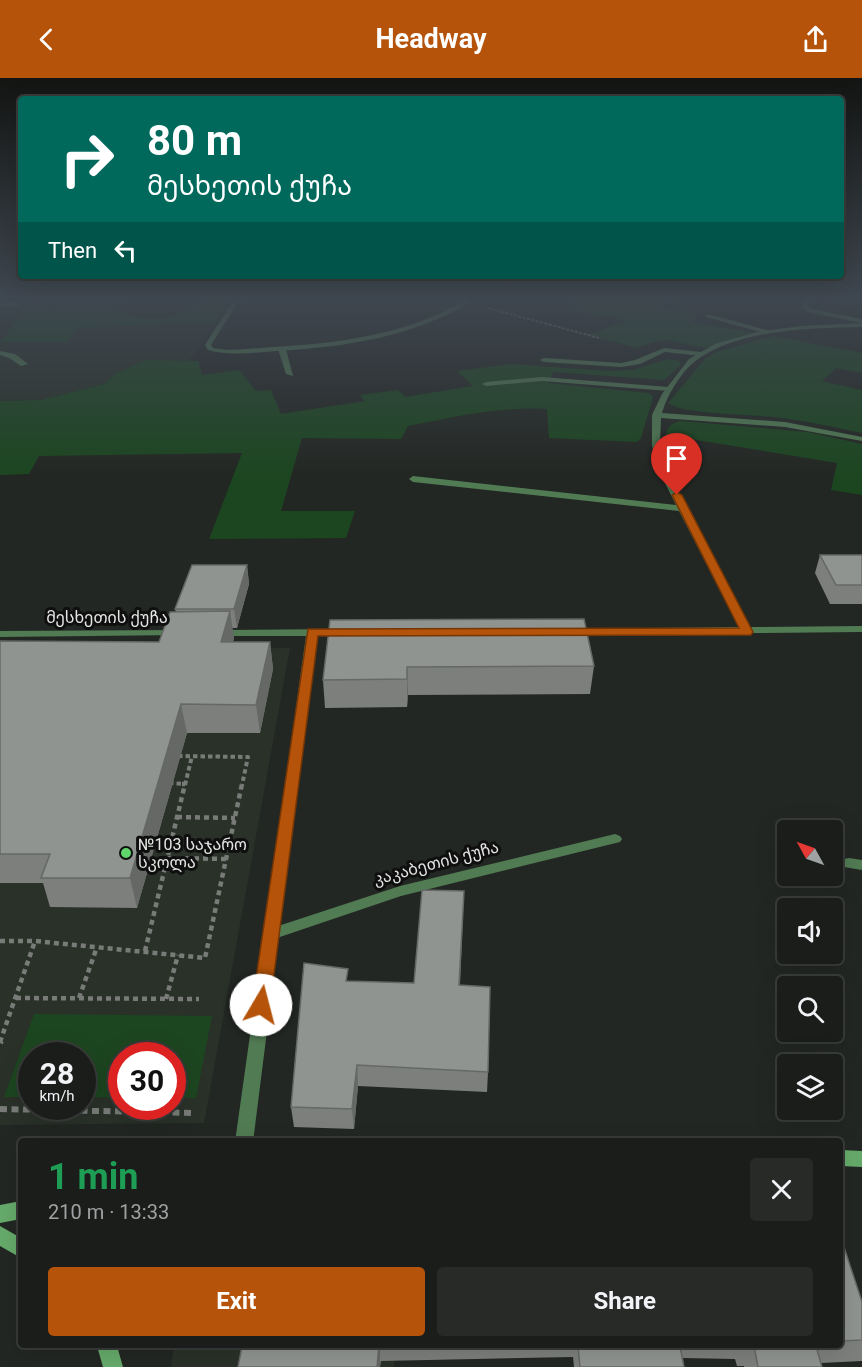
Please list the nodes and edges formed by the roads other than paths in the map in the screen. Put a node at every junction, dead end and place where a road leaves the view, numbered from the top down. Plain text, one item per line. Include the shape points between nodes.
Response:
1 (12, 356) edge
2 (284, 356) edge
3 (648, 356) edge
4 (698, 356) edge
5 (544, 360) dead end
6 (24, 364) dead end
7 (290, 374) dead end
8 (486, 384) dead end
9 (669, 389) junction
10 (656, 415) junction
11 (862, 439) edge
12 (413, 479) dead end
13 (684, 509) junction
14 (862, 629) edge
15 (312, 632) junction
16 (359, 632) edge
17 (559, 632) edge
18 (747, 632) junction
19 (185, 633) edge
20 (208, 633) edge
21 (0, 634) edge
22 (615, 839) dead end
23 (270, 934) junction
24 (244, 1138) edge
25 (843, 1158) edge
26 (862, 1159) edge
27 (18, 1211) edge
28 (0, 1214) edge
29 (0, 1235) edge
30 (18, 1247) edge
31 (108, 1348) edge
32 (113, 1367) edge

1 - 6 street
2 - 7 street
3 - 5 street via 621,365
4 - 9 street
8 - 9 street via 542,379
9 - 10 street
10 - 11 street via 772,421
10 - 13 street via 654,444
12 - 13 street
13 - 18 street
14 - 18 street
15 - 16 street
15 - 20 street
15 - 23 street
17 - 18 street
19 - 21 street, მესხეთის ქუჩა
22 - 23 street, კაკაბეთის ქუჩა via 400,891
23 - 24 street
25 - 26 street
27 - 28 street
29 - 30 street
31 - 32 street

